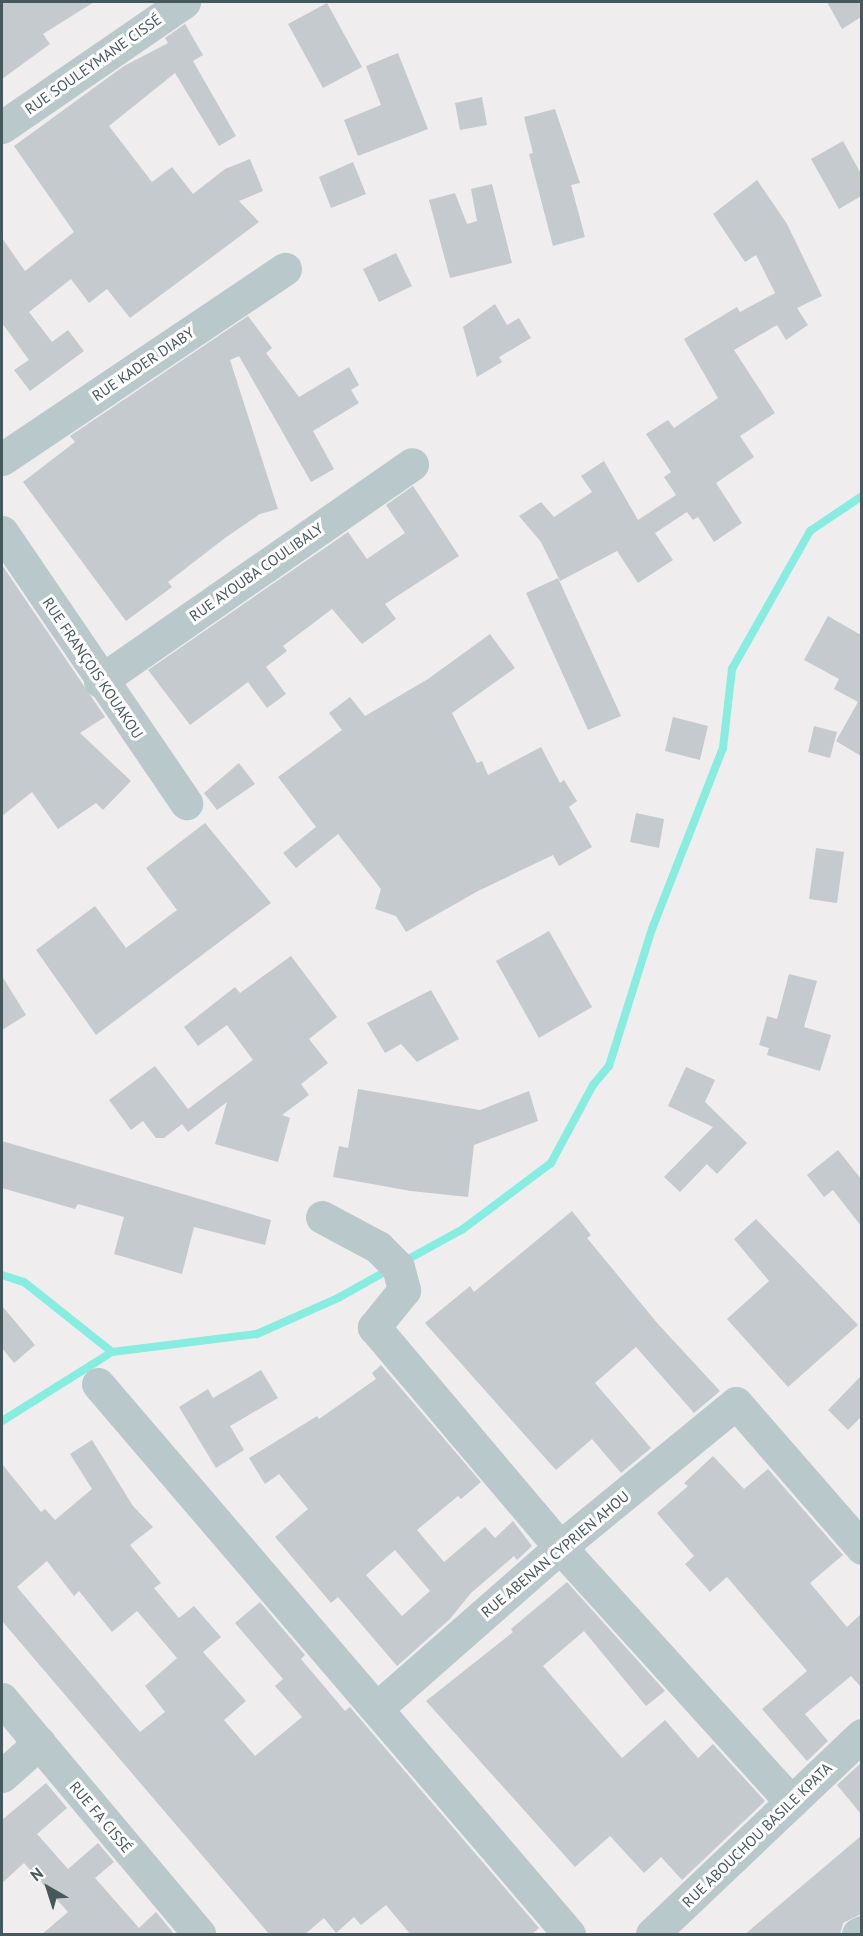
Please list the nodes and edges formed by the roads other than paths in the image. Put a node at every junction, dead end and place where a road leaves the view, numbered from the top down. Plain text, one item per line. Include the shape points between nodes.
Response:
1 (184, 2) edge
2 (2, 127) edge
3 (285, 269) dead end
4 (2, 459) edge
5 (412, 464) dead end
6 (2, 532) edge
7 (100, 681) junction
8 (186, 803) dead end
9 (322, 1217) dead end
10 (98, 1384) dead end
11 (560, 1547) junction
12 (861, 1548) edge
13 (2, 1699) edge
14 (377, 1708) junction
15 (861, 1735) edge
16 (39, 1743) junction
17 (2, 1776) edge
18 (791, 1802) junction
19 (199, 1935) edge
20 (569, 1935) edge
21 (652, 1935) edge

1 - 2 street, RUE SOULEYMANE CISSÉ
3 - 4 street, RUE KADER DIABY
5 - 7 street, RUE AYOUBA COULIBALY
6 - 7 street, RUE FRANÇOIS KOUAKOU
7 - 8 street, RUE FRANÇOIS KOUAKOU
9 - 11 street via 378,1247 398,1267 404,1290 374,1327
10 - 14 street
11 - 12 street, RUE ABENAN CYPRIEN AHOU via 736,1403
11 - 14 street, RUE ABENAN CYPRIEN AHOU
11 - 18 street
13 - 16 street, RUE FA CISSÉ
14 - 20 street
15 - 18 street, RUE ABOUCHOU BASILE KPATA
16 - 17 street
16 - 19 street, RUE FA CISSÉ
18 - 21 street, RUE ABOUCHOU BASILE KPATA

